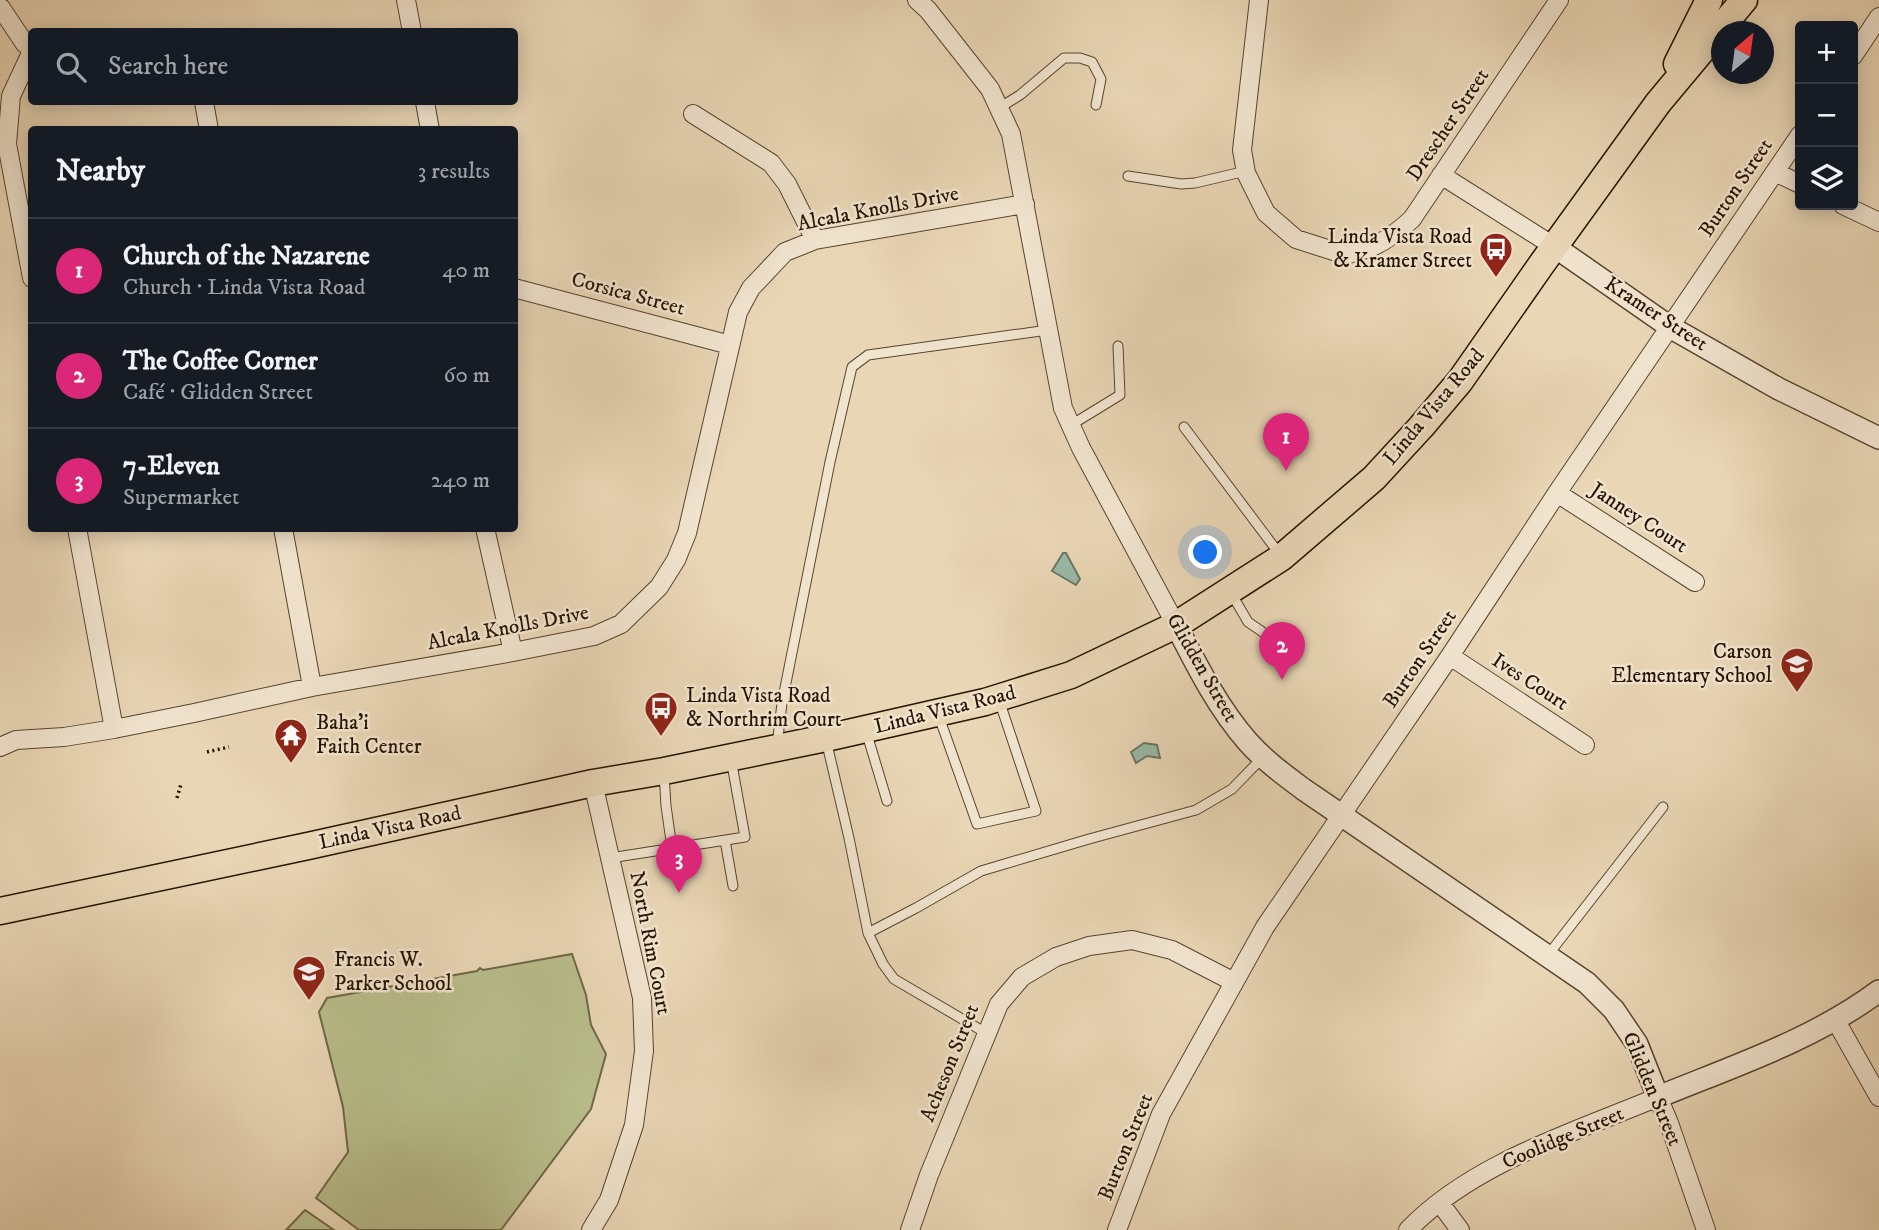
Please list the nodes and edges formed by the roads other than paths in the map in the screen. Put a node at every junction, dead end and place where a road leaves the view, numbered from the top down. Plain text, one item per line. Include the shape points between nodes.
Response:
1 (407, 0) edge
2 (917, 0) edge
3 (1259, 0) edge
4 (1559, 0) edge
5 (1709, 0) edge
6 (1744, 0) edge
7 (1, 8) edge
8 (1879, 17) edge
9 (411, 28) edge
10 (28, 46) edge
11 (1858, 49) edge
12 (28, 58) edge
13 (1658, 103) junction
14 (205, 105) edge
15 (426, 105) edge
16 (1096, 105) dead end
17 (999, 108) junction
18 (693, 114) dead end
19 (208, 126) edge
20 (429, 126) edge
21 (1795, 142) edge
22 (1246, 171) junction
23 (1775, 172) junction
24 (1441, 175) junction
25 (1128, 176) dead end
26 (1795, 182) edge
27 (1025, 204) junction
28 (1854, 210) edge
29 (1879, 222) edge
30 (815, 240) junction
31 (1555, 247) junction
32 (28, 257) edge
33 (518, 289) edge
34 (1670, 327) junction
35 (1048, 330) junction
36 (730, 345) junction
37 (1118, 346) dead end
38 (1071, 425) junction
39 (1184, 427) dead end
40 (1879, 438) edge
41 (1557, 493) junction
42 (78, 532) edge
43 (284, 532) edge
44 (486, 532) edge
45 (1282, 557) junction
46 (1695, 582) dead end
47 (1230, 591) junction
48 (1176, 625) junction
49 (513, 652) junction
50 (1292, 652) dead end
51 (1450, 656) junction
52 (312, 687) junction
53 (998, 698) junction
54 (938, 713) junction
55 (114, 729) junction
56 (866, 729) junction
57 (826, 738) junction
58 (1585, 745) dead end
59 (0, 747) edge
60 (777, 748) junction
61 (731, 757) junction
62 (1263, 757) junction
63 (664, 771) junction
64 (593, 783) junction
65 (887, 801) dead end
66 (1663, 807) dead end
67 (1342, 816) junction
68 (725, 840) junction
69 (672, 848) junction
70 (610, 858) junction
71 (733, 886) dead end
72 (0, 911) edge
73 (868, 933) junction
74 (1547, 957) junction
75 (1234, 982) junction
76 (1879, 992) edge
77 (1836, 1021) junction
78 (986, 1033) junction
79 (1658, 1097) junction
80 (1879, 1097) edge
81 (1440, 1203) junction
82 (591, 1230) edge
83 (910, 1230) edge
84 (1117, 1230) edge
85 (1408, 1230) edge
86 (1460, 1230) edge
87 (1706, 1230) edge

1 - 9 street
2 - 17 street, Glidden Street via 990,89
3 - 22 street via 1242,150
4 - 24 street, Drescher Street
5 - 13 main road, Linda Vista Road
6 - 13 main road, Linda Vista Road
7 - 10 street
8 - 11 street
12 - 32 street via 11,96 7,144
13 - 31 main road, Linda Vista Road
14 - 19 street
15 - 20 street
16 - 17 lane via 1101,79 1092,62 1064,58
17 - 27 street, Glidden Street via 1011,134
18 - 30 street via 771,163
21 - 23 street, Burton Street
22 - 24 street, Drescher Street via 1266,213 1296,239 1346,255 1395,235 1412,219
22 - 25 lane via 1181,184
23 - 26 street
23 - 34 street, Burton Street
24 - 31 street, Kramer Street
27 - 30 street, Alcala Knolls Drive
27 - 35 street, Glidden Street
28 - 29 street
30 - 36 street, Alcala Knolls Drive via 785,252 751,288 737,312
31 - 34 street, Kramer Street
31 - 45 main road, Linda Vista Road via 1460,381 1421,427 1374,478
33 - 36 street, Corsica Street
34 - 40 street, Kramer Street via 1779,389
34 - 41 street, Burton Street
35 - 38 street, Glidden Street via 1063,408
35 - 60 lane via 868,355 852,367
36 - 49 street, Alcala Knolls Drive via 687,533 659,587 621,624 594,636
37 - 38 lane via 1120,395
38 - 48 street, Glidden Street
39 - 45 lane
41 - 46 street, Janney Court
41 - 51 street, Burton Street
42 - 55 street
43 - 52 street
44 - 49 street
45 - 47 main road, Linda Vista Road
47 - 48 main road, Linda Vista Road
47 - 50 lane via 1248,622
48 - 53 main road, Linda Vista Road via 1072,675
48 - 62 street, Glidden Street via 1229,718
49 - 52 street, Alcala Knolls Drive
51 - 58 street, Ives Court
51 - 67 street, Burton Street
52 - 55 street, Alcala Knolls Drive
53 - 54 main road, Linda Vista Road
53 - 54 lane via 1036,811 977,824
54 - 56 main road, Linda Vista Road
55 - 59 street, Alcala Knolls Drive via 16,740
56 - 57 main road, Linda Vista Road
56 - 65 lane
57 - 60 main road, Linda Vista Road
57 - 73 lane
60 - 61 main road, Linda Vista Road
61 - 63 main road, Linda Vista Road
61 - 68 lane via 745,836
62 - 67 street, Glidden Street
62 - 73 lane via 1232,789 1196,810 981,871
63 - 64 main road, Linda Vista Road
63 - 69 lane
64 - 70 street, North Rim Court
64 - 72 main road, Linda Vista Road
66 - 74 lane
67 - 74 street, Glidden Street
67 - 75 street, Burton Street via 1265,927
68 - 69 lane
68 - 71 lane
69 - 70 lane
70 - 82 street, North Rim Court via 642,998 644,1051 634,1125 609,1200
73 - 78 lane via 894,979
74 - 79 street, Glidden Street via 1587,983 1614,1010 1637,1044
75 - 78 street, Acheson Street via 1172,950 1132,940 1090,946 1056,957 1022,977 999,1004
75 - 84 street, Burton Street via 1161,1114
76 - 77 street, Coolidge Street
77 - 79 street, Coolidge Street
77 - 80 street
78 - 83 street, Acheson Street
79 - 81 street, Coolidge Street via 1516,1156
79 - 87 street, Glidden Street
81 - 85 street, Coolidge Street
81 - 86 street

